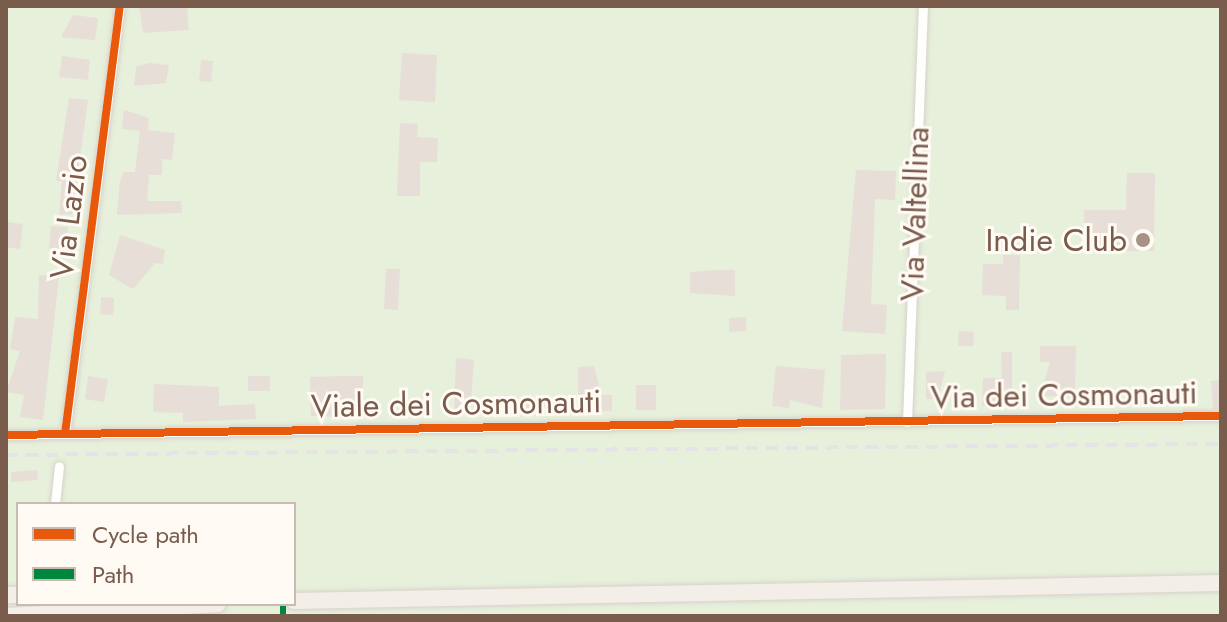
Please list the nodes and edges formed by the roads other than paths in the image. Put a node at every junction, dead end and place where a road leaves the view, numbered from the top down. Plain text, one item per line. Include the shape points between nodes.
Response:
1 (120, 6) edge
2 (923, 6) edge
3 (1221, 416) edge
4 (907, 422) junction
5 (65, 434) junction
6 (6, 435) edge
7 (59, 466) dead end
8 (55, 502) edge
9 (1221, 583) edge
10 (296, 601) edge
11 (183, 606) edge
12 (6, 616) edge

1 - 5 street, Via Lazio
2 - 4 street, Via Valtellina
3 - 4 street, Via dei Cosmonauti
4 - 5 street, Viale dei Cosmonauti
5 - 6 street, Viale dei Cosmonauti
7 - 8 street
9 - 10 main road
11 - 12 main road

